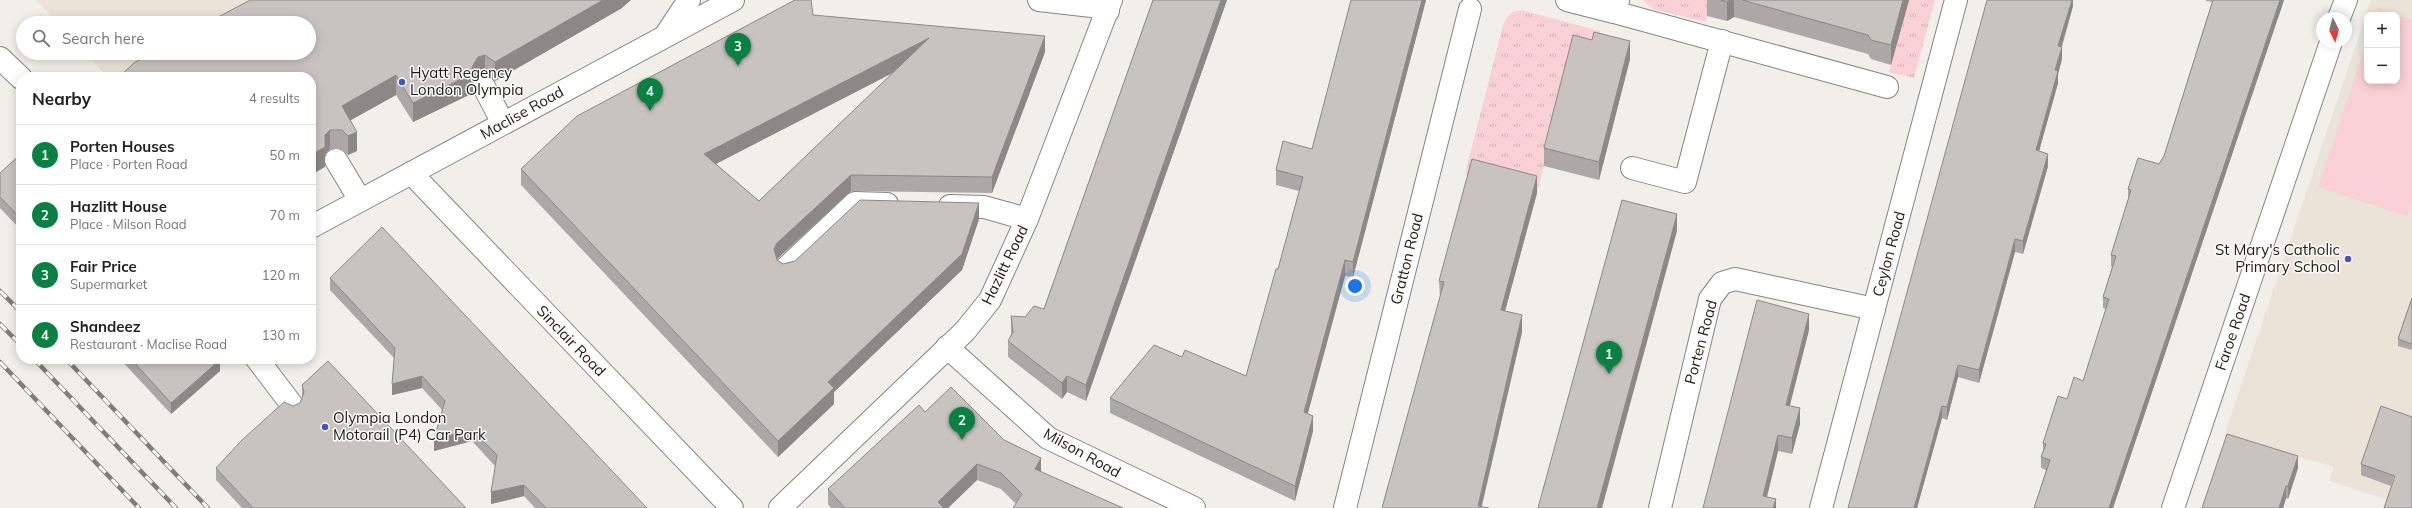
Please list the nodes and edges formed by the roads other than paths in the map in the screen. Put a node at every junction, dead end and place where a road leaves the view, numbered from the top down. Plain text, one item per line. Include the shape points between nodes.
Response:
1 (689, 0) edge
2 (733, 0) edge
3 (1039, 0) edge
4 (1567, 0) edge
5 (1956, 0) edge
6 (2346, 0) edge
7 (1110, 6) edge
8 (1616, 6) edge
9 (1470, 9) dead end
10 (2341, 12) edge
11 (665, 36) junction
12 (1722, 41) junction
13 (2329, 48) edge
14 (0, 58) edge
15 (16, 73) edge
16 (1887, 87) dead end
17 (484, 88) dead end
18 (503, 123) junction
19 (336, 160) dead end
20 (1632, 168) dead end
21 (411, 173) junction
22 (360, 200) junction
23 (908, 204) edge
24 (931, 205) edge
25 (1027, 219) junction
26 (316, 224) edge
27 (786, 268) edge
28 (1874, 309) junction
29 (947, 347) junction
30 (261, 364) edge
31 (292, 405) edge
32 (732, 508) edge
33 (780, 508) edge
34 (1194, 508) edge
35 (1345, 508) edge
36 (1660, 508) edge
37 (1821, 508) edge
38 (2173, 508) edge

1 - 11 street
2 - 11 street, Maclise Road
3 - 7 street
4 - 8 street
5 - 28 street, Ceylon Road
6 - 10 street
7 - 25 street, Hazlitt Road
8 - 12 street
9 - 35 street, Gratton Road
11 - 18 street, Maclise Road
12 - 16 street
12 - 20 street via 1685,182
13 - 38 street, Faroe Road
14 - 15 street
17 - 18 street
18 - 21 street, Maclise Road
19 - 22 street
21 - 22 street, Maclise Road
21 - 32 street, Sinclair Road
22 - 26 street, Maclise Road
23 - 27 street via 855,203
24 - 25 street via 984,207
25 - 29 street, Hazlitt Road via 990,300 966,331
28 - 36 street, Porten Road via 1735,279 1722,283 1710,299
28 - 37 street, Ceylon Road
29 - 33 street, Hazlitt Road
29 - 34 street, Milson Road via 1048,438
30 - 31 street

